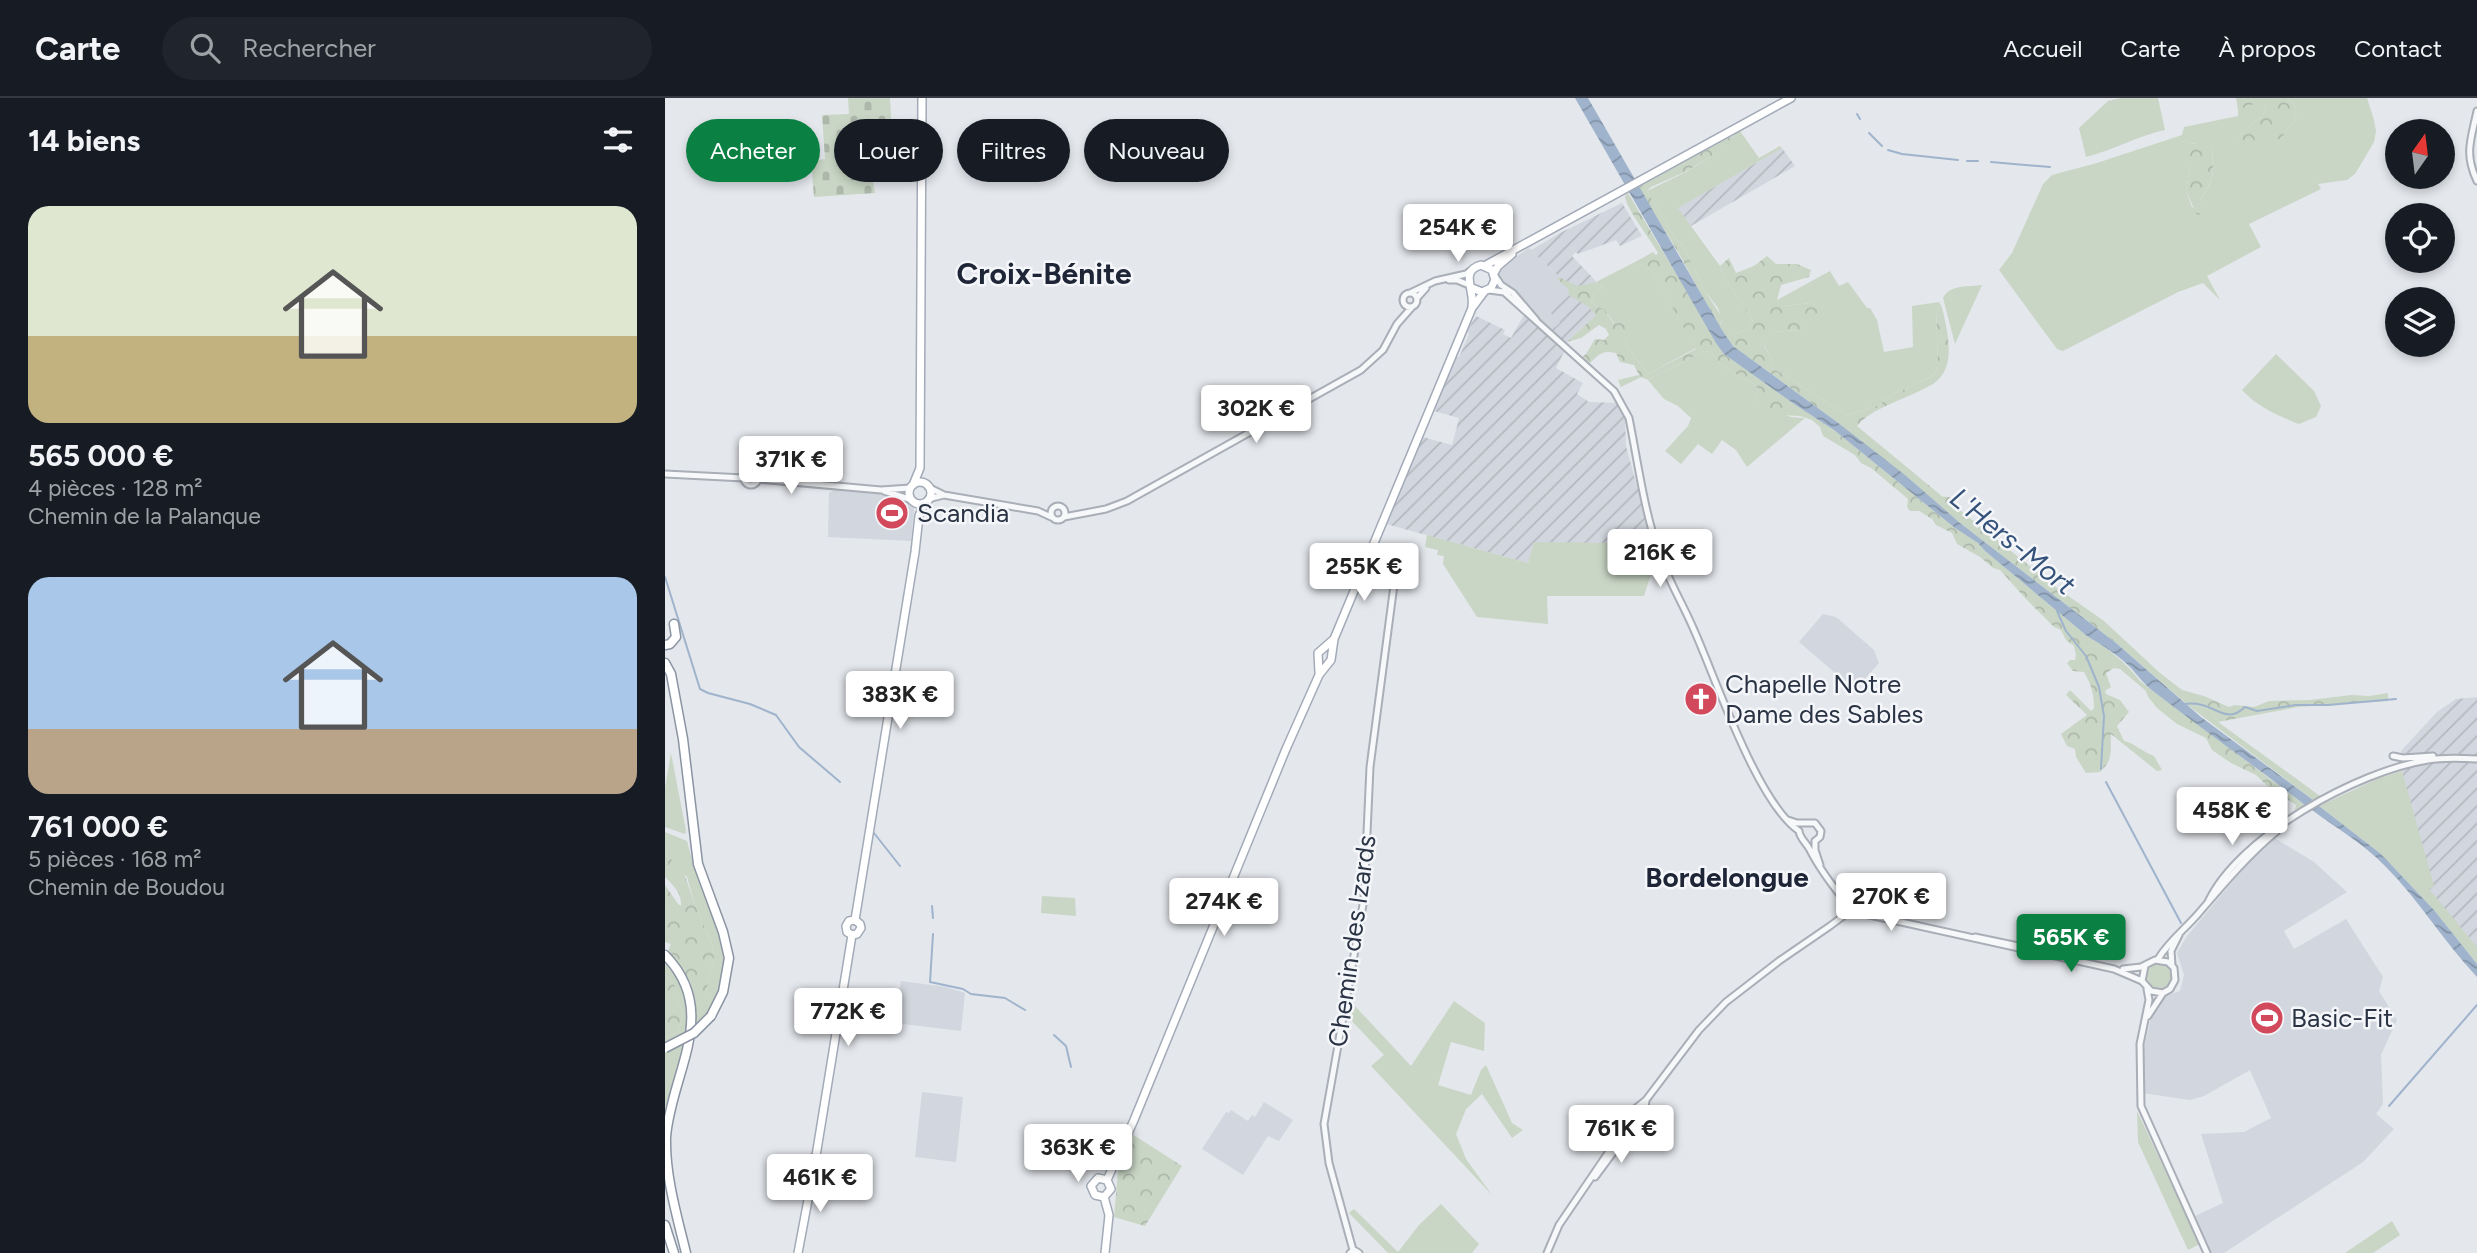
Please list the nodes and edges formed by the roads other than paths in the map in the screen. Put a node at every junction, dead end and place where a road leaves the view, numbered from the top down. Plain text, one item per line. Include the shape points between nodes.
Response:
1 (922, 98) edge
2 (1791, 98) edge
3 (2477, 111) edge
4 (2471, 139) junction
5 (2477, 174) edge
6 (2477, 181) edge
7 (1524, 245) junction
8 (1486, 265) junction
9 (1470, 271) junction
10 (1495, 274) junction
11 (1471, 286) junction
12 (1487, 291) junction
13 (1410, 293) junction
14 (1417, 298) junction
15 (1403, 303) junction
16 (1412, 307) junction
17 (1472, 308) junction
18 (1538, 322) junction
19 (1397, 324) junction
20 (920, 468) junction
21 (665, 474) edge
22 (744, 478) junction
23 (758, 479) junction
24 (912, 486) junction
25 (927, 486) junction
26 (881, 491) junction
27 (944, 495) junction
28 (913, 501) junction
29 (926, 501) junction
30 (1052, 508) junction
31 (1063, 508) junction
32 (1038, 511) junction
33 (1078, 513) junction
34 (919, 516) junction
35 (1051, 517) junction
36 (1064, 517) junction
37 (1370, 557) junction
38 (674, 624) dead end
39 (1334, 639) junction
40 (665, 645) edge
41 (1324, 649) junction
42 (1330, 658) junction
43 (1319, 661) junction
44 (665, 663) edge
45 (1319, 675) junction
46 (2393, 756) dead end
47 (2451, 757) junction
48 (2477, 757) edge
49 (1787, 820) junction
50 (1804, 823) junction
51 (1799, 831) junction
52 (1804, 841) junction
53 (1815, 841) junction
54 (1821, 868) junction
55 (1851, 909) junction
56 (2180, 932) junction
57 (665, 955) edge
58 (2158, 959) junction
59 (2172, 965) junction
60 (2145, 966) junction
61 (2114, 969) junction
62 (2143, 981) junction
63 (2147, 989) junction
64 (2163, 993) junction
65 (2146, 1018) junction
66 (665, 1048) edge
67 (1646, 1100) junction
68 (1637, 1109) junction
69 (1643, 1114) junction
70 (1634, 1121) junction
71 (1107, 1180) junction
72 (665, 1190) edge
73 (1104, 1197) junction
74 (665, 1225) edge
75 (1354, 1252) edge
76 (674, 1253) edge
77 (686, 1253) edge
78 (798, 1253) edge
79 (1105, 1253) edge
80 (1547, 1253) edge
81 (2207, 1253) edge

1 - 20 main road
2 - 7 main road
3 - 4 street
4 - 5 street
4 - 6 street via 2470,165
7 - 8 main road
7 - 10 main road via 1501,263
8 - 9 main road
8 - 10 main road
9 - 11 main road
9 - 13 street
10 - 12 main road
10 - 18 street via 1500,285
11 - 12 main road
11 - 14 street via 1457,280 1439,282
11 - 17 main road
12 - 17 main road
12 - 18 street via 1504,292
13 - 14 street
13 - 15 street
14 - 16 street
15 - 16 street
15 - 19 street
16 - 19 street
17 - 37 main road
18 - 49 street via 1623,404 1665,567 1745,750
19 - 33 street via 1383,350 1361,370 1127,501
20 - 24 main road
20 - 25 main road
21 - 22 street
22 - 23 street via 751,485
22 - 23 street via 752,471
23 - 26 street
24 - 25 main road
24 - 26 street
24 - 28 main road via 909,494
25 - 27 street
25 - 29 main road
26 - 28 street
27 - 29 street
27 - 32 street
28 - 29 main road
28 - 34 main road
29 - 34 main road
30 - 31 street
30 - 32 street
30 - 35 street
31 - 33 street
31 - 36 street
32 - 35 street
33 - 36 street
34 - 78 main road via 855,920 861,929 852,935 816,1156 809,1161 814,1168
35 - 36 street
37 - 39 main road
37 - 75 street, Chemin des Izards via 1393,574 1395,585 1371,761 1364,899 1324,1124 1328,1157
38 - 40 highway via 676,636
39 - 41 main road
39 - 42 main road
41 - 42 main road
41 - 43 main road via 1318,653
42 - 43 main road
42 - 45 main road
43 - 45 main road
44 - 66 highway, bridge via 683,739 698,864 729,958 723,992 711,1016 694,1033
45 - 71 main road
46 - 47 street
47 - 48 street
47 - 56 street via 2404,765 2358,782 2287,822 2248,857
49 - 50 street
49 - 51 street
50 - 51 street
50 - 53 street via 1812,821 1820,827
51 - 52 street
52 - 53 street
52 - 54 street
53 - 54 street
54 - 55 street
55 - 61 street
55 - 67 street via 1726,1002
56 - 58 street
56 - 59 street via 2171,951
57 - 77 highway via 683,979 692,1010 691,1037 666,1137 671,1190
58 - 59 street
58 - 60 street
59 - 64 street via 2175,980
60 - 61 street
60 - 62 street
61 - 62 street
62 - 63 street
63 - 64 street
63 - 65 street
64 - 65 street
65 - 81 street via 2140,1044 2142,1111
67 - 68 street
67 - 69 street
68 - 69 street
68 - 70 street via 1632,1112
69 - 70 street via 1642,1120
70 - 80 street via 1559,1225
71 - 73 main road via 1111,1189
71 - 73 main road via 1098,1178 1091,1186 1094,1194
72 - 77 highway
73 - 79 main road via 1109,1215
74 - 76 highway

